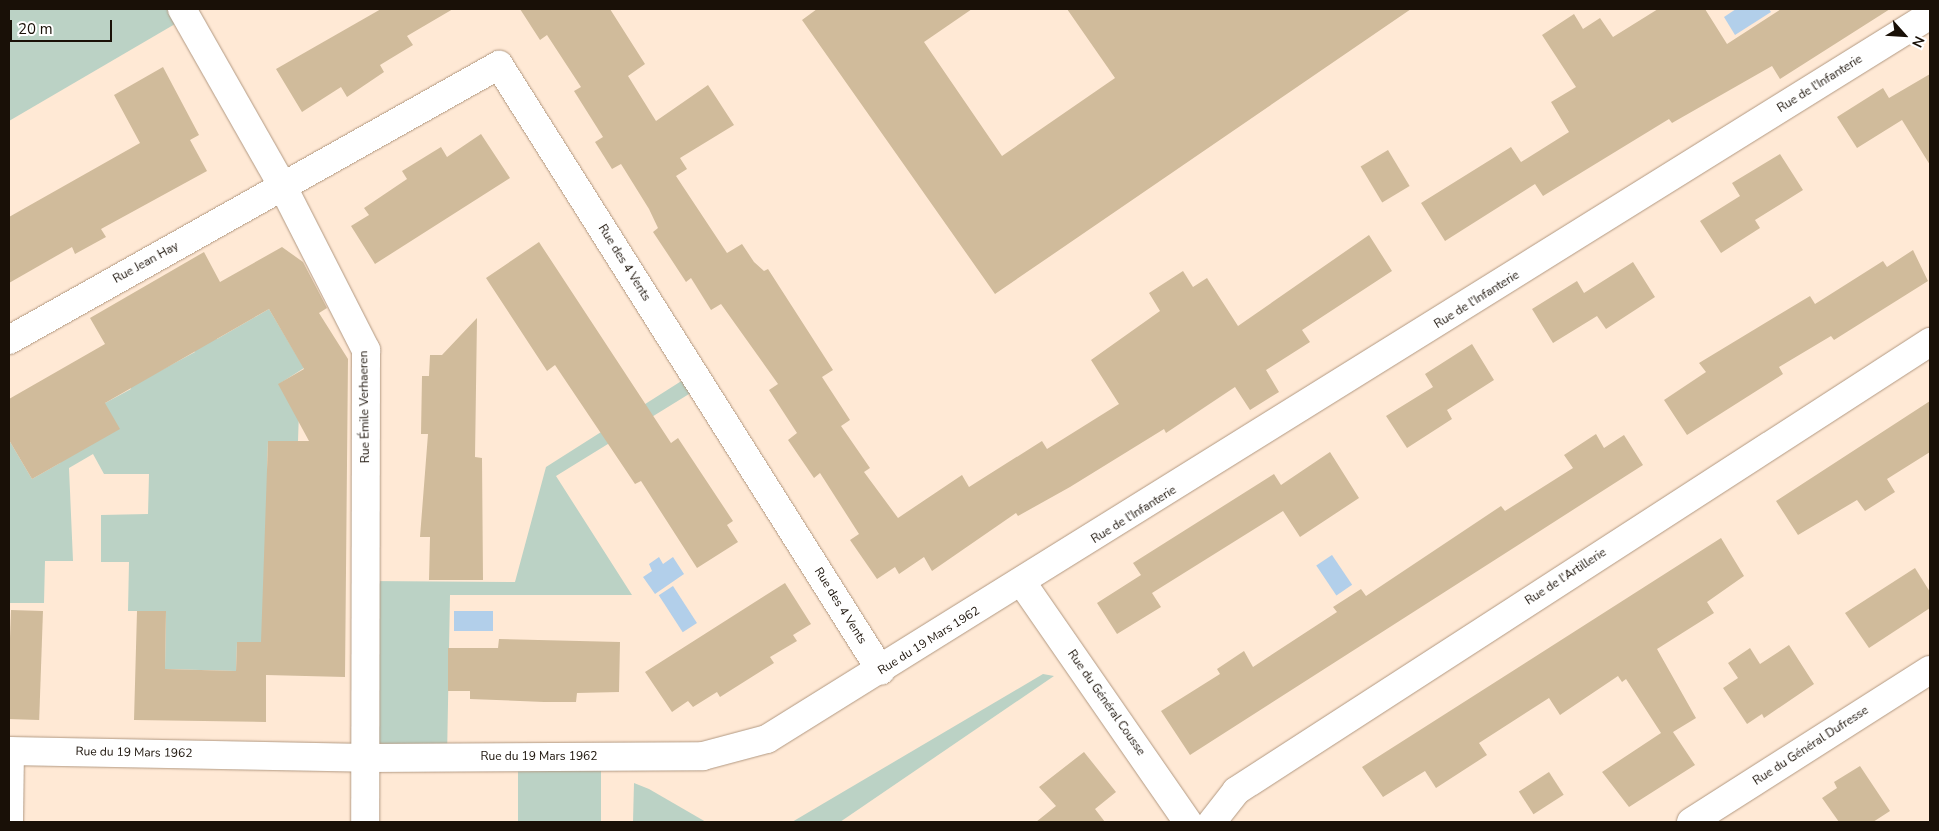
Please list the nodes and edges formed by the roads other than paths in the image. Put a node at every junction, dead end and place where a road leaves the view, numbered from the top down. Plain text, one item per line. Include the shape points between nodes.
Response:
1 (182, 9) edge
2 (1930, 15) edge
3 (283, 187) junction
4 (9, 340) edge
5 (1930, 342) edge
6 (1023, 584) junction
7 (1930, 670) edge
8 (881, 671) junction
9 (9, 751) edge
10 (367, 758) junction
11 (9, 822) edge
12 (365, 822) edge
13 (1188, 822) edge
14 (1212, 822) edge
15 (1691, 822) edge

1 - 3 street, Rue Émile Verhaeren
2 - 6 street, Rue de l'Infanterie
3 - 4 street, Rue Jean Hay
3 - 8 street, Rue des 4 Vents via 499,65
3 - 10 street, Rue Émile Verhaeren via 366,350
5 - 14 street, Rue de l'Artillerie via 1236,791
6 - 8 street, Rue du 19 Mars 1962
6 - 13 street, Rue du Général Cousse
7 - 15 street, Rue du Général Dufresse
8 - 10 street, Rue du 19 Mars 1962 via 767,740 703,756
9 - 10 street, Rue du 19 Mars 1962
9 - 11 street
10 - 12 street, Rue Émile Verhaeren

